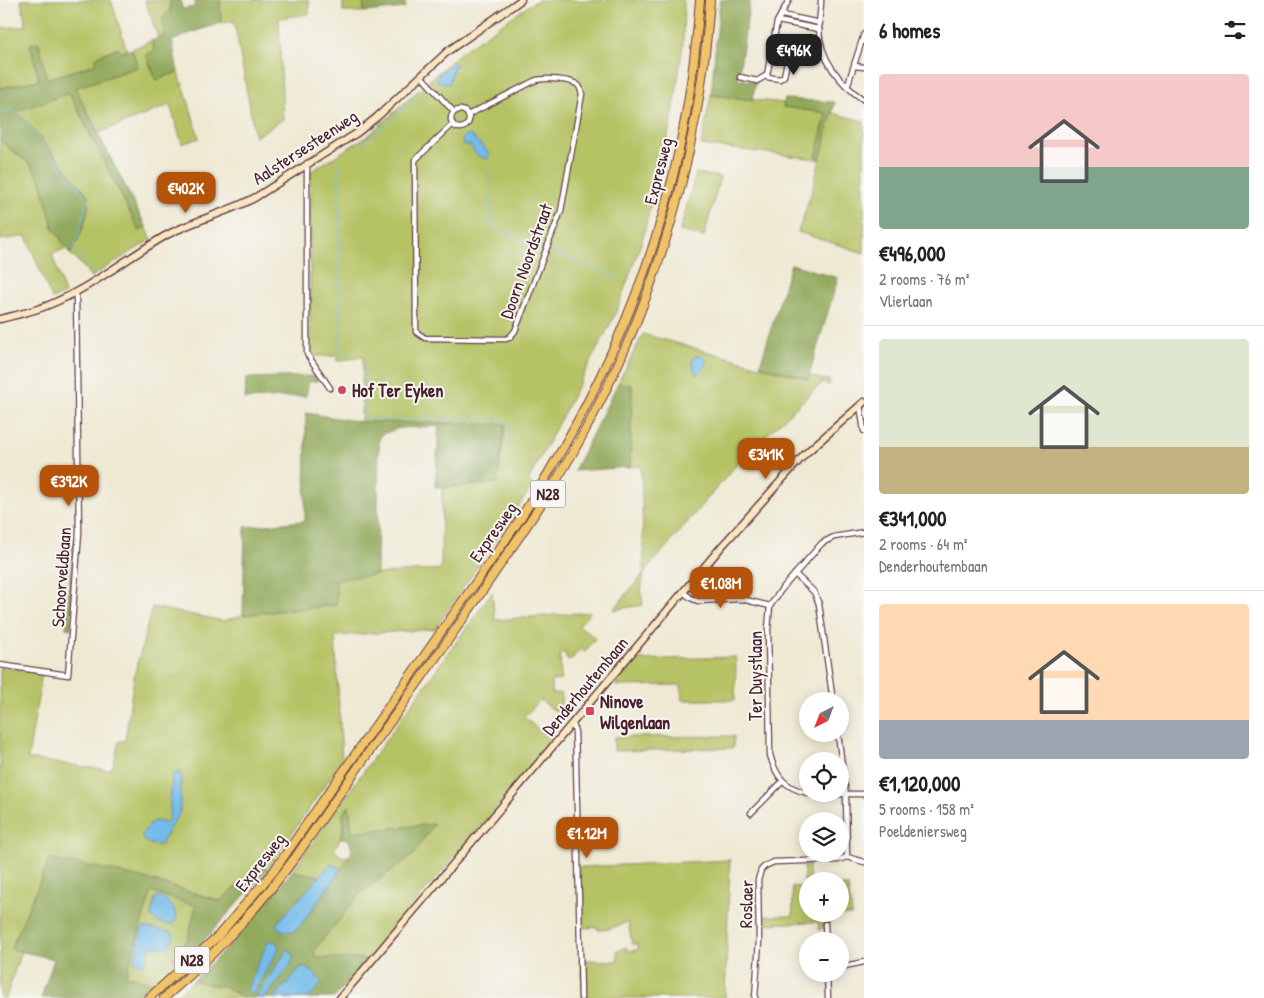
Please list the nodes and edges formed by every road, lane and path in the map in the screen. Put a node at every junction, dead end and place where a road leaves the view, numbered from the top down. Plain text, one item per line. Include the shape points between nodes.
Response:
1 (521, 0) edge
2 (700, 0) edge
3 (710, 0) edge
4 (789, 0) edge
5 (821, 0) edge
6 (782, 15) junction
7 (778, 21) junction
8 (820, 23) junction
9 (819, 29) junction
10 (864, 34) edge
11 (770, 56) junction
12 (854, 66) junction
13 (864, 67) edge
14 (767, 75) junction
15 (420, 76) junction
16 (740, 77) dead end
17 (847, 87) junction
18 (864, 100) edge
19 (454, 112) junction
20 (468, 115) junction
21 (453, 124) junction
22 (307, 163) junction
23 (76, 292) junction
24 (0, 319) edge
25 (330, 388) dead end
26 (862, 404) edge
27 (864, 431) edge
28 (864, 532) edge
29 (795, 574) junction
30 (684, 592) junction
31 (770, 606) junction
32 (0, 664) edge
33 (832, 692) edge
34 (573, 724) junction
35 (782, 782) junction
36 (799, 789) edge
37 (864, 794) edge
38 (849, 795) edge
39 (751, 813) dead end
40 (849, 858) edge
41 (799, 861) edge
42 (864, 862) edge
43 (825, 924) dead end
44 (825, 932) edge
45 (864, 962) edge
46 (849, 965) edge
47 (828, 982) edge
48 (149, 998) edge
49 (164, 998) edge
50 (340, 998) edge
51 (580, 998) edge
52 (755, 998) edge
53 (828, 998) edge

1 - 15 street, Aalstersesteenweg via 459,43
2 - 48 highway, Expresweg / N28 via 686,116 657,236 620,336 571,436 518,522 273,872 218,936
3 - 49 highway, Expresweg / N28 via 696,118 680,189 629,339 580,440 527,526 286,870 225,942
4 - 6 street
5 - 8 street
6 - 7 street
6 - 8 street
7 - 9 street
7 - 11 street
8 - 9 street
9 - 17 street via 826,57
10 - 12 street
11 - 14 street
11 - 14 street via 784,58 787,62 784,76 780,79
12 - 13 street
12 - 17 street
14 - 16 street via 757,81
15 - 19 street
15 - 22 street, Aalstersesteenweg via 357,133
17 - 18 street
19 - 20 street via 462,110
19 - 21 street
20 - 21 street via 464,126
20 - 21 street, Doorn Noordstraat via 544,78 574,83 582,94 561,211 515,331 506,339 425,338 416,332 415,160
22 - 23 street, Aalstersesteenweg via 256,197 166,236
22 - 25 street via 308,354
23 - 24 street, Aalstersesteenweg via 50,305
23 - 32 street, Schoorveldbaan via 79,533 68,675
26 - 27 street
26 - 30 street, Denderhoutembaan via 806,453
28 - 29 street, Ter Duystlaan via 834,537 822,543
29 - 31 street, Ter Duystlaan
29 - 33 street via 814,592 819,604
30 - 31 street via 698,601 742,599
30 - 34 street, Denderhoutembaan
31 - 35 street, Ter Duystlaan via 769,743 773,764
34 - 50 street, Denderhoutembaan
34 - 51 street
35 - 36 street
35 - 39 street
37 - 38 street
40 - 42 street, Roslaer
41 - 52 street, Roslaer via 774,862 761,870 758,880 759,941
43 - 44 street
45 - 46 street
47 - 53 street

